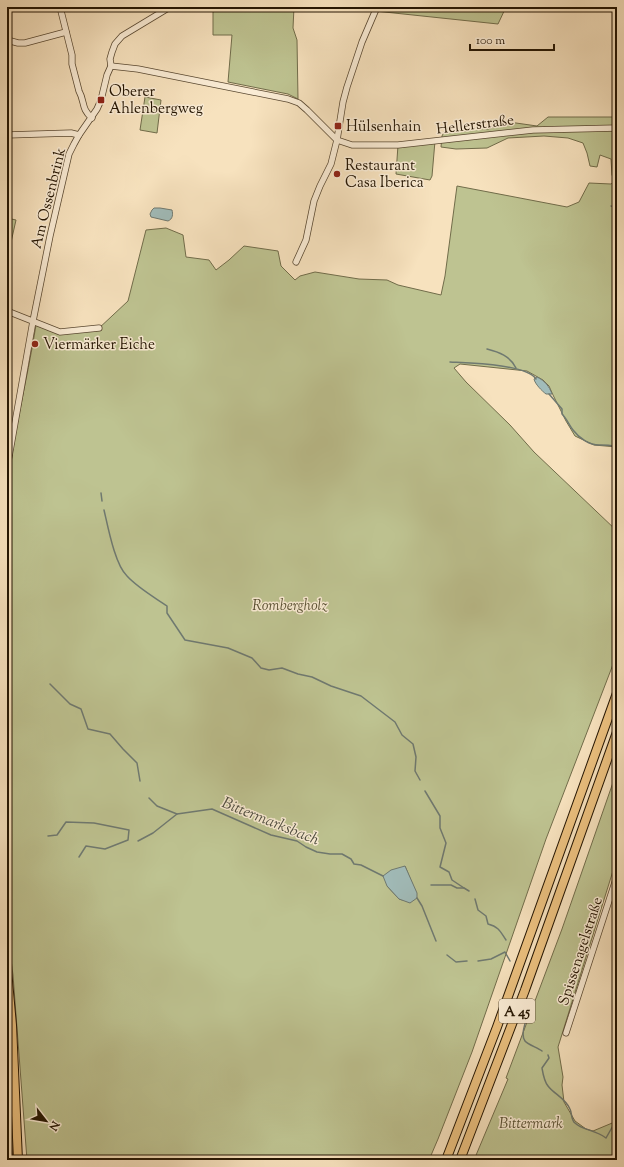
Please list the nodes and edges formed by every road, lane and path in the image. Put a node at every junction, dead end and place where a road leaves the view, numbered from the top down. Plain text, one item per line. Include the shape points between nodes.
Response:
1 (60, 7) edge
2 (170, 7) edge
3 (377, 7) edge
4 (66, 32) junction
5 (7, 40) edge
6 (111, 66) junction
7 (92, 118) junction
8 (617, 128) edge
9 (7, 135) edge
10 (79, 135) junction
11 (336, 140) junction
12 (296, 262) dead end
13 (7, 311) edge
14 (33, 321) junction
15 (99, 328) dead end
16 (7, 468) edge
17 (617, 693) edge
18 (617, 732) edge
19 (617, 876) edge
20 (7, 970) edge
21 (566, 1033) dead end
22 (454, 1138) junction
23 (7, 1139) edge
24 (8, 1160) edge
25 (18, 1160) edge
26 (442, 1160) edge
27 (446, 1160) edge
28 (460, 1160) edge

1 - 4 street
2 - 6 street, Am Ossenbrink via 122,36 112,52
3 - 11 street via 347,87
4 - 5 street via 25,43
4 - 7 street via 85,113
6 - 7 street, Am Ossenbrink
6 - 11 street via 288,99 308,110
7 - 10 street, Am Ossenbrink
8 - 11 street, Hellerstraße via 533,130 398,145 352,145
9 - 10 street
10 - 14 street, Am Ossenbrink via 70,154
11 - 12 street via 330,164 314,201 306,240
13 - 14 street
14 - 15 street via 60,332
14 - 16 street, Am Ossenbrink
17 - 22 highway, A 45 via 500,1020
18 - 28 highway, A 45 via 525,990
19 - 21 street, Spissenagelstraße
20 - 25 highway
22 - 26 highway
22 - 27 highway, A 45
23 - 24 highway

